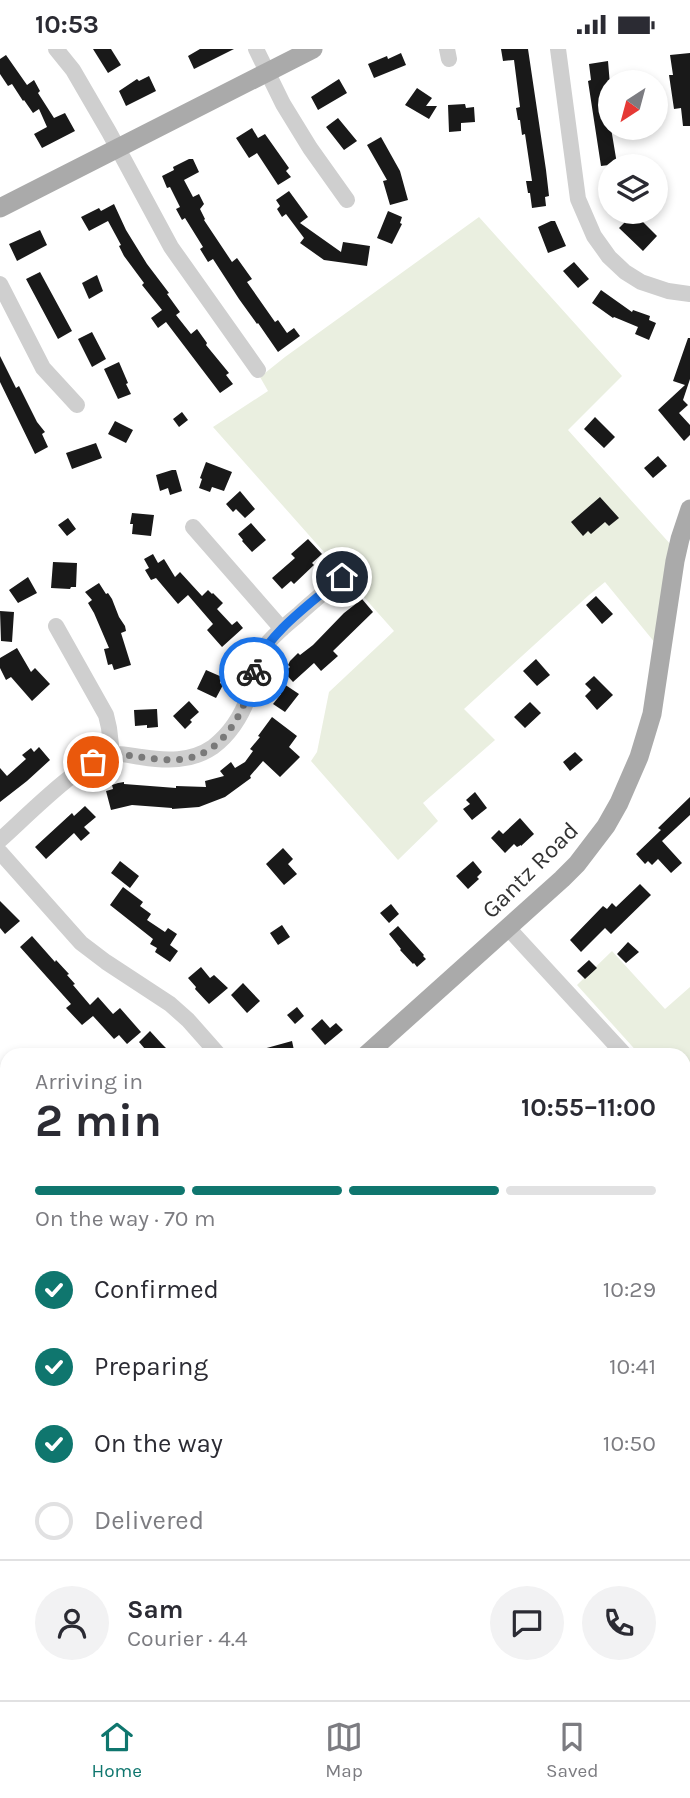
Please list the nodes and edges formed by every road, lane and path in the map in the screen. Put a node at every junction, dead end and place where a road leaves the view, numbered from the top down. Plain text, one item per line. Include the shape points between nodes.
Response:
1 (56, 49) edge
2 (256, 49) edge
3 (313, 49) edge
4 (558, 49) edge
5 (267, 72) junction
6 (118, 148) junction
7 (347, 200) dead end
8 (0, 208) edge
9 (0, 284) edge
10 (690, 294) edge
11 (258, 370) dead end
12 (77, 405) dead end
13 (690, 509) edge
14 (193, 527) dead end
15 (342, 577) dead end
16 (56, 626) dead end
17 (282, 629) junction
18 (112, 754) junction
19 (0, 840) edge
20 (0, 852) edge
21 (508, 928) junction
22 (213, 1048) edge
23 (374, 1048) edge
24 (619, 1048) edge

1 - 6 street via 74,70
2 - 5 street
3 - 5 main road
4 - 10 street via 578,199 594,236 609,257 641,282
5 - 6 main road
5 - 7 street via 310,148
6 - 8 main road
6 - 11 street via 170,247
9 - 12 street via 43,368
13 - 21 main road, Gantz Road via 675,561 652,714 639,757 606,826 577,864
14 - 17 street
15 - 17 street
16 - 18 street via 106,715
17 - 18 street via 256,663 249,696 237,721 214,746 185,759
18 - 19 street via 73,776
20 - 22 street via 80,943 170,1004
21 - 23 main road, Gantz Road
21 - 24 street

